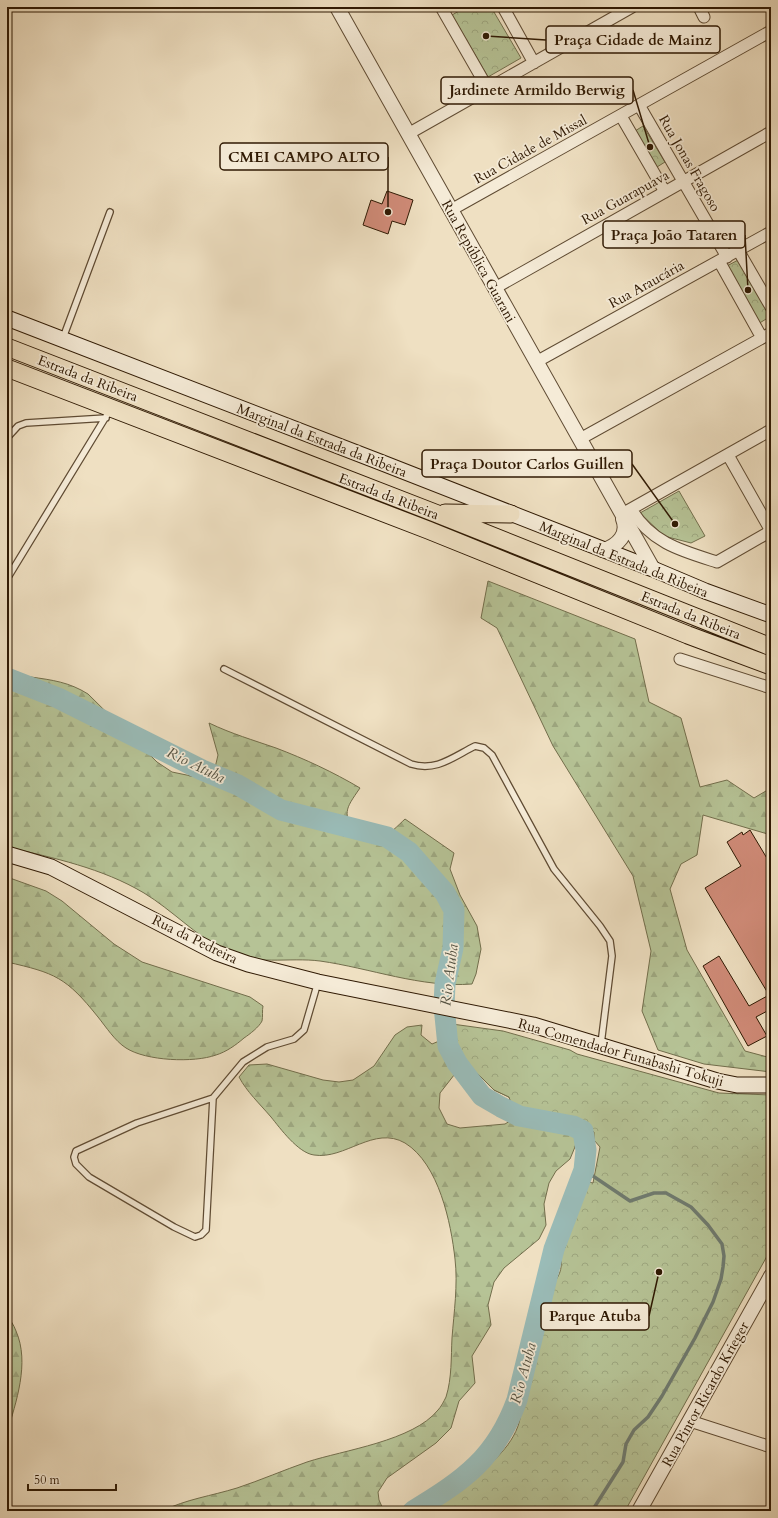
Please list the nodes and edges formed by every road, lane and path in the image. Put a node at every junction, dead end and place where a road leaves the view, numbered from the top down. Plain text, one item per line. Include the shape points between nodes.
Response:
1 (337, 7) edge
2 (503, 7) edge
3 (632, 7) edge
4 (446, 9) edge
5 (771, 31) edge
6 (534, 63) junction
7 (488, 89) junction
8 (639, 105) junction
9 (621, 116) junction
10 (771, 132) edge
11 (408, 134) junction
12 (683, 182) junction
13 (665, 192) junction
14 (451, 210) junction
15 (110, 212) dead end
16 (771, 232) edge
17 (738, 250) junction
18 (723, 259) junction
19 (494, 288) junction
20 (771, 307) edge
21 (7, 318) edge
22 (767, 335) edge
23 (62, 340) junction
24 (7, 347) edge
25 (536, 362) junction
26 (7, 368) edge
27 (108, 413) junction
28 (771, 430) edge
29 (7, 438) edge
30 (580, 439) junction
31 (728, 455) junction
32 (626, 512) junction
33 (435, 513) junction
34 (511, 514) junction
35 (771, 531) edge
36 (603, 550) junction
37 (653, 569) junction
38 (7, 579) edge
39 (771, 615) edge
40 (771, 647) edge
41 (680, 659) dead end
42 (771, 666) edge
43 (224, 669) dead end
44 (771, 688) edge
45 (7, 854) edge
46 (318, 982) junction
47 (416, 1002) joint
48 (601, 1046) junction
49 (771, 1085) edge
50 (213, 1098) junction
51 (771, 1276) edge
52 (690, 1421) junction
53 (771, 1447) edge
54 (639, 1511) edge

1 - 11 street, Rua República Guarani
2 - 6 street
3 - 6 street
4 - 7 street
5 - 8 street, Rua Cidade de Missal
6 - 7 street
7 - 11 street
8 - 9 street, Rua Cidade de Missal
8 - 12 street, Rua Jonas Fragoso
9 - 13 street
9 - 14 street, Rua Cidade de Missal
10 - 12 street, Rua Guarapuava
11 - 14 street, Rua República Guarani
12 - 13 street, Rua Guarapuava
12 - 18 street, Rua Jonas Fragoso
13 - 19 street, Rua Guarapuava
14 - 19 street, Rua República Guarani
15 - 23 lane
16 - 17 street, Rua Araucária
17 - 18 street, Rua Araucária
17 - 20 street
18 - 22 street, Rua Jonas Fragoso
18 - 25 street, Rua Araucária
19 - 25 street, Rua República Guarani
21 - 23 main road, Marginal da Estrada da Ribeira
22 - 30 street
23 - 34 main road, Marginal da Estrada da Ribeira
24 - 33 main road, Estrada da Ribeira
25 - 30 street, Rua República Guarani
26 - 27 main road, Estrada da Ribeira
27 - 29 lane via 26,423 18,426
27 - 38 lane
27 - 42 main road, Estrada da Ribeira via 428,530
28 - 31 street
30 - 32 street, Rua República Guarani
31 - 32 street
31 - 35 street
32 - 35 street via 665,544 717,562
32 - 36 street, Rua República Guarani via 623,537 618,544
32 - 37 street, Rua República Guarani
33 - 34 main road
33 - 40 main road, Estrada da Ribeira
34 - 36 main road, Marginal da Estrada da Ribeira
36 - 37 main road, Marginal da Estrada da Ribeira
37 - 39 main road, Marginal da Estrada da Ribeira
41 - 44 street
43 - 48 lane via 423,768 435,767 476,746 484,748 492,755 554,869 610,941 612,956
45 - 46 main road, Rua da Pedreira via 51,867 217,953 248,964
46 - 47 main road, Rua da Pedreira
46 - 50 lane via 304,1030 294,1039 267,1047 243,1062
47 - 48 main road, Rua Comendador Funabashi Tokuji via 533,1025
48 - 49 main road, Rua Comendador Funabashi Tokuji via 717,1081 736,1085
50 - 50 lane via 206,1230 201,1235 195,1237 174,1228 89,1177 76,1164 76,1151 137,1123
51 - 52 street, Rua Pintor Ricardo Krieger
52 - 53 street
52 - 54 street, Rua Pintor Ricardo Krieger

